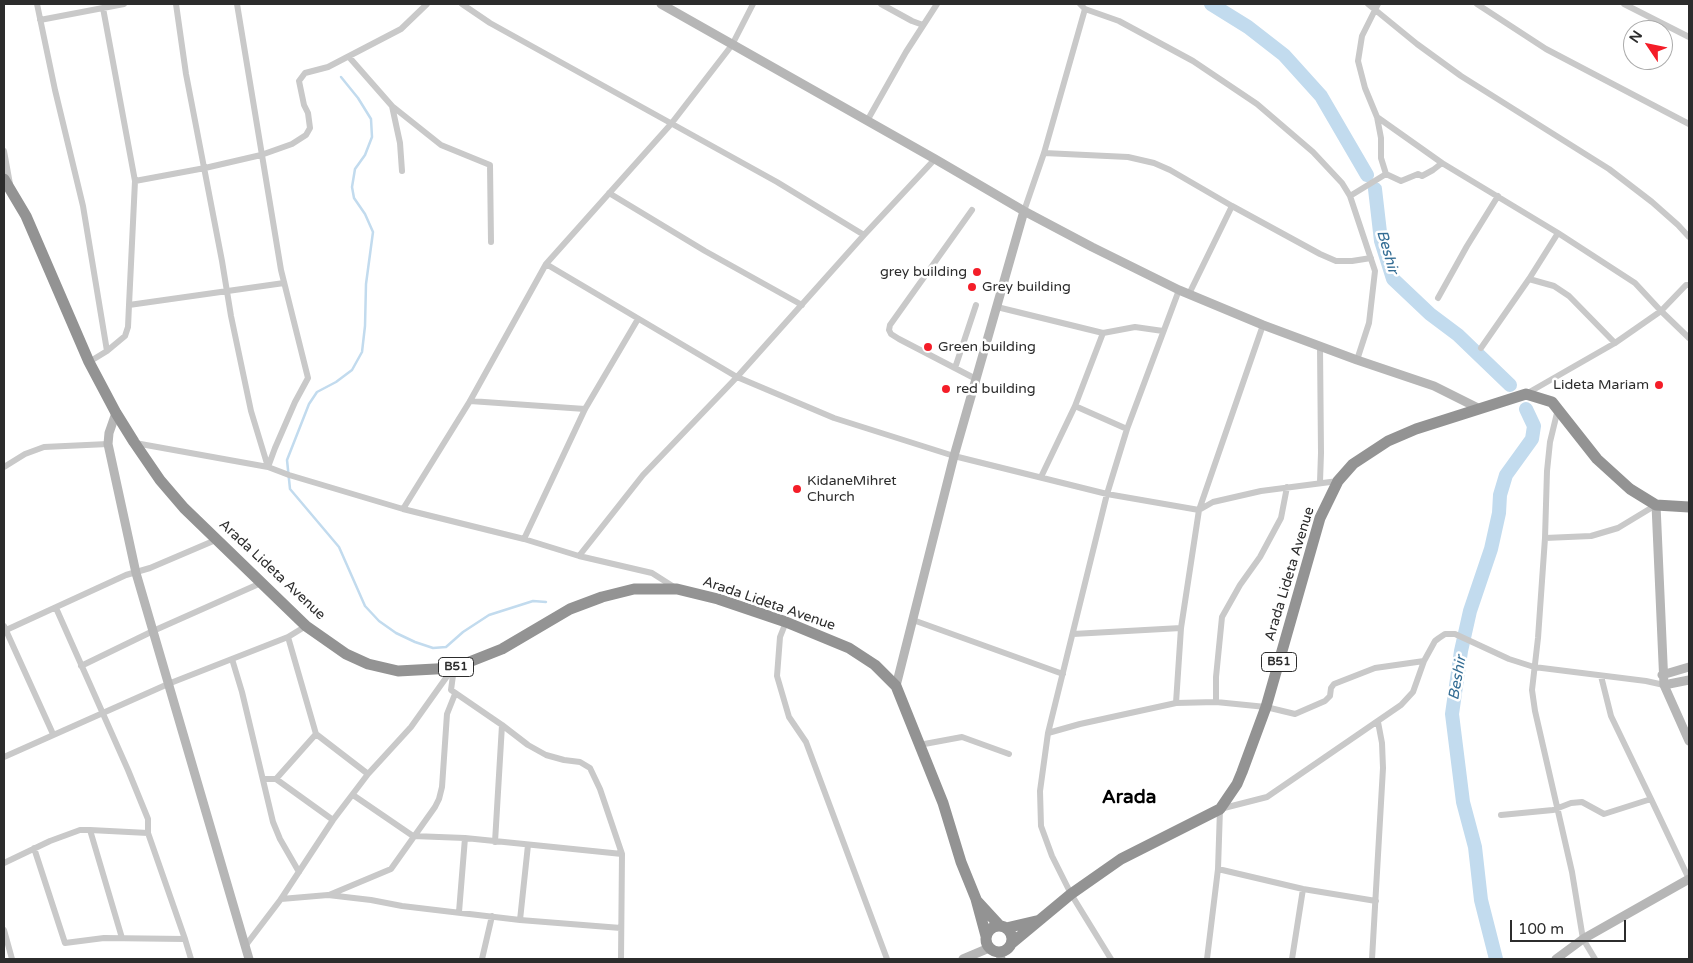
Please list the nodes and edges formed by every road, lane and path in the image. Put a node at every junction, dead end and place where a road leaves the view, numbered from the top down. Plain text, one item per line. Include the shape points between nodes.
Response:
1 (37, 4) edge
2 (124, 4) edge
3 (176, 4) edge
4 (237, 4) edge
5 (427, 4) edge
6 (462, 4) edge
7 (662, 4) edge
8 (753, 4) edge
9 (881, 4) edge
10 (937, 4) edge
11 (1368, 4) edge
12 (1478, 4) edge
13 (1624, 4) edge
14 (1082, 6) edge
15 (1376, 7) edge
16 (103, 8) junction
17 (40, 20) junction
18 (923, 24) junction
19 (1689, 37) edge
20 (732, 45) junction
21 (349, 57) junction
22 (392, 106) junction
23 (1377, 117) junction
24 (867, 121) junction
25 (671, 124) junction
26 (1689, 124) edge
27 (4, 151) edge
28 (1044, 153) junction
29 (261, 154) junction
30 (935, 159) junction
31 (1442, 163) junction
32 (205, 168) junction
33 (402, 171) dead end
34 (1386, 174) junction
35 (4, 179) edge
36 (135, 181) junction
37 (12, 190) junction
38 (610, 193) junction
39 (1350, 196) junction
40 (1498, 196) junction
41 (1232, 206) junction
42 (972, 210) dead end
43 (1024, 211) junction
44 (1558, 233) junction
45 (864, 235) junction
46 (1689, 237) edge
47 (491, 242) dead end
48 (1371, 258) junction
49 (546, 264) junction
50 (1528, 279) junction
51 (284, 283) junction
52 (1689, 285) edge
53 (1179, 290) junction
54 (227, 292) junction
55 (1189, 294) junction
56 (1438, 298) dead end
57 (129, 305) junction
58 (802, 305) junction
59 (976, 305) dead end
60 (997, 308) junction
61 (1661, 311) junction
62 (638, 319) junction
63 (1263, 325) junction
64 (1163, 331) junction
65 (1103, 333) junction
66 (1689, 338) edge
67 (1615, 343) junction
68 (1320, 347) junction
69 (1481, 348) dead end
70 (107, 351) junction
71 (1357, 360) junction
72 (89, 362) junction
73 (955, 368) junction
74 (737, 377) junction
75 (976, 379) junction
76 (1526, 394) junction
77 (470, 401) junction
78 (1075, 406) junction
79 (1478, 408) junction
80 (585, 409) junction
81 (1558, 409) junction
82 (116, 413) junction
83 (1127, 429) junction
84 (134, 442) junction
85 (108, 444) junction
86 (954, 456) junction
87 (4, 467) edge
88 (268, 467) junction
89 (1041, 477) junction
90 (1338, 481) junction
91 (1320, 482) junction
92 (1287, 488) junction
93 (1107, 494) junction
94 (1656, 505) junction
95 (1689, 507) edge
96 (403, 509) junction
97 (1199, 510) junction
98 (1545, 538) junction
99 (218, 539) junction
100 (524, 539) junction
101 (579, 556) junction
102 (136, 573) junction
103 (262, 583) junction
104 (677, 590) junction
105 (56, 608) junction
106 (913, 620) junction
107 (786, 622) junction
108 (306, 626) junction
109 (1181, 628) junction
110 (4, 629) edge
111 (153, 631) junction
112 (1072, 634) junction
113 (288, 637) junction
114 (232, 659) junction
115 (1424, 661) junction
116 (81, 666) junction
117 (1534, 667) junction
118 (1689, 667) edge
119 (454, 668) junction
120 (1063, 674) junction
121 (1662, 675) junction
122 (1601, 676) junction
123 (1689, 680) edge
124 (1646, 681) junction
125 (168, 684) junction
126 (1664, 685) junction
127 (896, 686) junction
128 (455, 694) junction
129 (1216, 702) junction
130 (1176, 703) junction
131 (1266, 707) junction
132 (102, 714) junction
133 (1378, 722) junction
134 (502, 725) junction
135 (1048, 733) junction
136 (53, 734) junction
137 (316, 734) junction
138 (1689, 741) edge
139 (919, 745) junction
140 (1009, 754) dead end
141 (4, 756) edge
142 (368, 774) junction
143 (264, 779) junction
144 (276, 779) junction
145 (353, 795) junction
146 (1651, 799) junction
147 (1558, 806) junction
148 (1220, 809) junction
149 (1501, 815) dead end
150 (334, 820) junction
151 (90, 830) junction
152 (148, 833) junction
153 (413, 836) junction
154 (464, 838) junction
155 (495, 842) junction
156 (528, 845) junction
157 (34, 848) junction
158 (622, 854) junction
159 (4, 863) edge
160 (1218, 870) junction
161 (299, 872) junction
162 (1689, 879) edge
163 (1303, 889) junction
164 (1071, 894) junction
165 (328, 895) junction
166 (281, 899) junction
167 (976, 899) junction
168 (1376, 901) junction
169 (459, 912) junction
170 (492, 916) junction
171 (520, 920) junction
172 (1038, 921) junction
173 (1003, 926) junction
174 (621, 928) junction
175 (4, 930) edge
176 (986, 936) junction
177 (122, 938) junction
178 (5, 939) edge
179 (185, 939) junction
180 (1583, 939) junction
181 (1012, 943) junction
182 (246, 945) junction
183 (989, 948) junction
184 (1001, 956) edge
185 (12, 959) edge
186 (191, 959) edge
187 (249, 959) edge
188 (482, 959) edge
189 (621, 959) edge
190 (887, 959) edge
191 (963, 959) edge
192 (1110, 959) edge
193 (1207, 959) edge
194 (1292, 959) edge
195 (1372, 959) edge
196 (1556, 959) edge
197 (1595, 959) edge

1 - 17 street
2 - 16 street
3 - 32 street
4 - 29 street
5 - 21 street via 401,29
6 - 25 street
7 - 20 main road
8 - 20 street
9 - 18 street
10 - 18 street
11 - 15 street
12 - 26 street via 1546,49
13 - 19 street
14 - 28 street
14 - 39 street via 1119,21 1193,61 1257,104 1313,152
15 - 23 street via 1362,36 1358,61
15 - 46 street via 1461,76 1609,168
16 - 17 street
16 - 36 street
17 - 70 street via 83,206
18 - 24 street
20 - 24 main road
20 - 25 street
21 - 22 street
21 - 29 street via 305,73 299,81 310,128 306,135 292,144
22 - 33 street
22 - 47 street via 441,145 490,166
23 - 31 street
23 - 34 street
24 - 30 main road
25 - 38 street
25 - 45 street via 777,182
27 - 37 street
28 - 41 street via 1128,157 1154,163
28 - 43 street
29 - 32 street
29 - 51 street
30 - 43 main road
30 - 45 street
31 - 34 street via 1422,176 1418,174 1401,181
31 - 40 street
32 - 36 street
32 - 54 street
34 - 39 street
35 - 37 highway, Arada Lideta Avenue / B51
36 - 57 street
37 - 72 highway, Arada Lideta Avenue / B51
38 - 49 street
38 - 58 street
39 - 48 street
40 - 44 street
40 - 56 street
41 - 48 street via 1336,261
41 - 55 street
42 - 73 street via 890,326 891,334
43 - 53 main road
43 - 60 main road
44 - 50 street
44 - 61 street via 1635,283
45 - 58 street
48 - 71 street via 1375,271 1369,323
49 - 62 street
49 - 77 street
50 - 67 street via 1554,286 1569,296
50 - 69 street
51 - 54 street
51 - 88 street via 308,378
52 - 61 street
53 - 55 main road
53 - 64 street
54 - 57 street
54 - 88 street via 251,411
55 - 63 main road
57 - 70 street via 125,336
58 - 74 street
59 - 73 street
60 - 65 street
60 - 75 main road
61 - 66 street
61 - 67 street
62 - 74 street
62 - 80 street
63 - 68 main road
63 - 97 street
64 - 65 street via 1135,327
64 - 83 street
65 - 78 street
67 - 76 street
68 - 71 main road
68 - 91 street
70 - 72 street
71 - 79 main road via 1434,386
72 - 82 highway, Arada Lideta Avenue / B51
73 - 75 street
74 - 86 street via 834,418
74 - 101 street via 643,475
75 - 86 main road
76 - 79 highway, Arada Lideta Avenue / B51
76 - 81 highway via 1552,402
77 - 80 street
77 - 96 street
78 - 83 street
78 - 89 street
79 - 90 highway, Arada Lideta Avenue / B51 via 1388,440 1353,464
80 - 100 street
81 - 94 highway via 1597,459 1630,489
81 - 98 street via 1547,471
82 - 84 highway, Arada Lideta Avenue / B51
82 - 85 main road via 108,433
83 - 93 street
84 - 88 street
84 - 99 highway, Arada Lideta Avenue / B51 via 178,501
85 - 87 street via 44,447
85 - 102 main road
86 - 89 street
86 - 106 main road
88 - 96 street
89 - 93 street
90 - 91 street
90 - 131 highway, Arada Lideta Avenue / B51 via 1320,518
91 - 92 street
92 - 97 street via 1213,502
92 - 129 street via 1278,525 1222,617
93 - 97 street
93 - 112 street
94 - 95 highway
94 - 98 street via 1618,528 1590,536
94 - 121 main road
96 - 100 street
97 - 109 street
98 - 117 street
99 - 102 street
99 - 103 highway, Arada Lideta Avenue / B51
100 - 101 street
101 - 104 street via 652,573
102 - 105 street
102 - 111 main road
103 - 108 highway, Arada Lideta Avenue / B51
103 - 111 street
104 - 107 highway, Arada Lideta Avenue / B51 via 718,599
104 - 119 highway, Arada Lideta Avenue / B51 via 634,589 602,597 570,609 502,649
105 - 110 street
105 - 116 street
106 - 120 street
106 - 127 main road
107 - 127 highway, Arada Lideta Avenue / B51 via 849,648 876,665
107 - 190 street via 780,637 777,676 788,716 806,742
108 - 113 street
108 - 119 highway, Arada Lideta Avenue / B51 via 346,654 368,664 398,670
109 - 112 street
109 - 130 street
110 - 136 street
111 - 116 street
111 - 125 main road
112 - 120 street
113 - 114 street
113 - 137 street
114 - 125 street
114 - 143 street
115 - 117 street via 1435,641 1445,634 1455,634
115 - 131 street via 1375,668 1334,684 1325,701 1295,714
115 - 133 street via 1413,692
116 - 132 street
117 - 122 street
117 - 147 street via 1534,711
118 - 121 main road
119 - 128 street via 450,690
119 - 142 street via 411,727
120 - 135 street
121 - 124 street
121 - 126 main road
122 - 124 street
122 - 146 street via 1611,716
123 - 126 main road
124 - 126 street
125 - 132 street
125 - 182 main road
126 - 138 main road
127 - 139 highway, Arada Lideta Avenue / B51
128 - 134 street
128 - 153 street via 447,714 439,799
129 - 130 street
129 - 131 street
130 - 135 street
131 - 148 highway, Arada Lideta Avenue / B51 via 1237,784
132 - 136 street
132 - 152 street via 148,819
133 - 148 street via 1267,797
133 - 168 street via 1383,768
134 - 155 street
134 - 158 street via 546,755 580,762 590,768
135 - 164 street via 1040,791 1041,826
136 - 141 street
137 - 142 street
137 - 144 street
139 - 140 street via 962,738
139 - 167 highway, Arada Lideta Avenue / B51
142 - 145 street
143 - 144 street
143 - 161 street via 280,839
144 - 150 street
145 - 150 street
145 - 153 street
146 - 147 street via 1604,814 1582,802
146 - 162 street
147 - 149 street via 1552,810
147 - 180 street
148 - 160 street
148 - 164 highway, Arada Lideta Avenue / B51 via 1121,859
150 - 161 street
151 - 152 street
151 - 157 street via 80,830
151 - 177 street
152 - 179 street
153 - 154 street
153 - 165 street via 391,869
154 - 155 street
154 - 169 street
155 - 156 street
156 - 158 street
156 - 171 street
157 - 159 street
157 - 177 street via 65,943
158 - 174 street
160 - 163 street
160 - 193 street
161 - 166 street
162 - 180 main road
163 - 168 street
163 - 194 street
164 - 172 highway, Arada Lideta Avenue / B51
164 - 192 street
165 - 166 street
165 - 169 street
166 - 182 street
167 - 173 highway, Arada Lideta Avenue / B51
167 - 176 highway, Arada Lideta Avenue / B51
168 - 195 street
169 - 170 street
170 - 171 street
170 - 188 street
171 - 174 street
172 - 173 highway, Arada Lideta Avenue / B51
172 - 181 highway, Arada Lideta Avenue / B51
173 - 176 highway, Arada Lideta Avenue / B51 via 993,927
173 - 181 highway, Arada Lideta Avenue / B51 via 1011,932
174 - 189 street
175 - 178 street
176 - 183 highway, Arada Lideta Avenue / B51
177 - 179 street
178 - 185 street
179 - 186 street
180 - 196 main road
180 - 197 street
181 - 184 highway, Arada Lideta Avenue / B51
182 - 187 main road
183 - 184 highway, Arada Lideta Avenue / B51
183 - 191 main road

